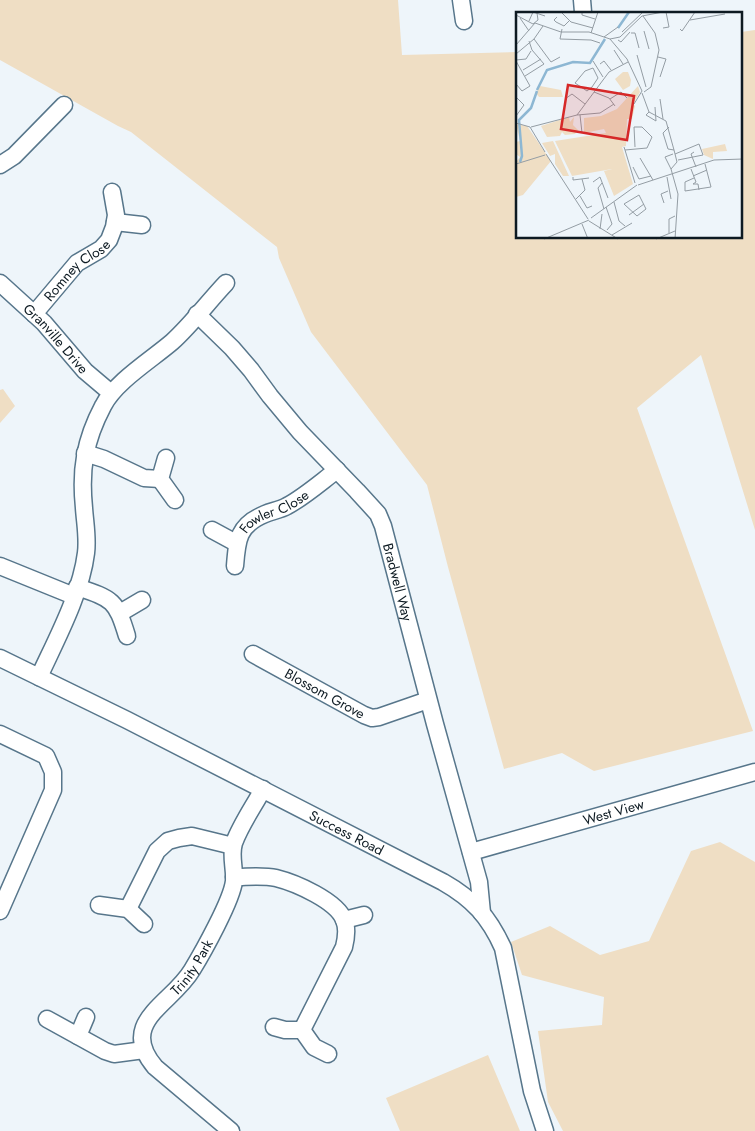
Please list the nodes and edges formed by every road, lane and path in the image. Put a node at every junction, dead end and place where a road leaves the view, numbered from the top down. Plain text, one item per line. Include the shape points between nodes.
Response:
1 (461, 0) edge
2 (464, 21) dead end
3 (64, 105) dead end
4 (0, 164) edge
5 (112, 192) dead end
6 (115, 222) junction
7 (142, 224) dead end
8 (0, 283) edge
9 (226, 283) dead end
10 (34, 314) junction
11 (197, 314) junction
12 (111, 393) junction
13 (85, 453) junction
14 (166, 458) dead end
15 (337, 470) junction
16 (160, 480) junction
17 (175, 500) dead end
18 (212, 530) dead end
19 (236, 543) junction
20 (0, 566) edge
21 (235, 566) dead end
22 (75, 592) junction
23 (142, 600) dead end
24 (120, 613) junction
25 (127, 636) dead end
26 (253, 654) dead end
27 (0, 658) edge
28 (39, 676) junction
29 (428, 700) junction
30 (0, 734) edge
31 (755, 772) edge
32 (263, 789) junction
33 (234, 846) junction
34 (471, 852) junction
35 (234, 877) junction
36 (99, 905) dead end
37 (128, 909) junction
38 (0, 910) edge
39 (482, 913) junction
40 (364, 915) dead end
41 (344, 920) junction
42 (144, 924) dead end
43 (86, 1018) dead end
44 (48, 1019) dead end
45 (274, 1026) dead end
46 (302, 1030) junction
47 (78, 1036) junction
48 (144, 1050) junction
49 (328, 1054) dead end
50 (231, 1131) edge
51 (545, 1131) edge

1 - 2 street
3 - 4 street via 14,156
5 - 6 street, Romney Close
6 - 7 street, Romney Close
6 - 10 street, Romney Close via 109,240 101,249 78,262
8 - 10 street, Granville Drive
9 - 11 street
10 - 12 street, Granville Drive via 85,371
11 - 12 street via 173,341
11 - 15 street, Bradwell Way via 232,348 300,432
12 - 13 street
13 - 16 street via 144,478
13 - 22 street via 82,485 87,550
14 - 16 street
15 - 19 street, Fowler Close via 288,506 249,522
15 - 29 street, Bradwell Way via 378,514 383,526
16 - 17 street
18 - 19 street
19 - 21 street, Fowler Close
20 - 22 street
22 - 24 street via 100,594
22 - 28 street
23 - 24 street
24 - 25 street
26 - 29 street, Blossom Grove via 372,718
27 - 28 street, Success Road
28 - 32 street, Success Road
29 - 34 street, Bradwell Way
30 - 38 street via 46,756 54,772 53,790
31 - 34 street, West View
32 - 33 street, Trinity Park
32 - 39 street, Success Road via 443,882 474,903
33 - 35 street, Trinity Park
33 - 37 street via 192,836 168,841 157,851
34 - 39 street, Bradwell Way via 479,882
35 - 41 street via 275,878 289,882 325,900
35 - 48 street, Trinity Park via 231,892 192,971 146,1020 142,1040
36 - 37 street
37 - 42 street
39 - 51 street, Success Road via 496,933 507,963 532,1091
40 - 41 street
41 - 46 street via 344,947
43 - 47 street
44 - 47 street
45 - 46 street
46 - 49 street via 314,1047
47 - 48 street via 114,1054
48 - 50 street via 155,1067

